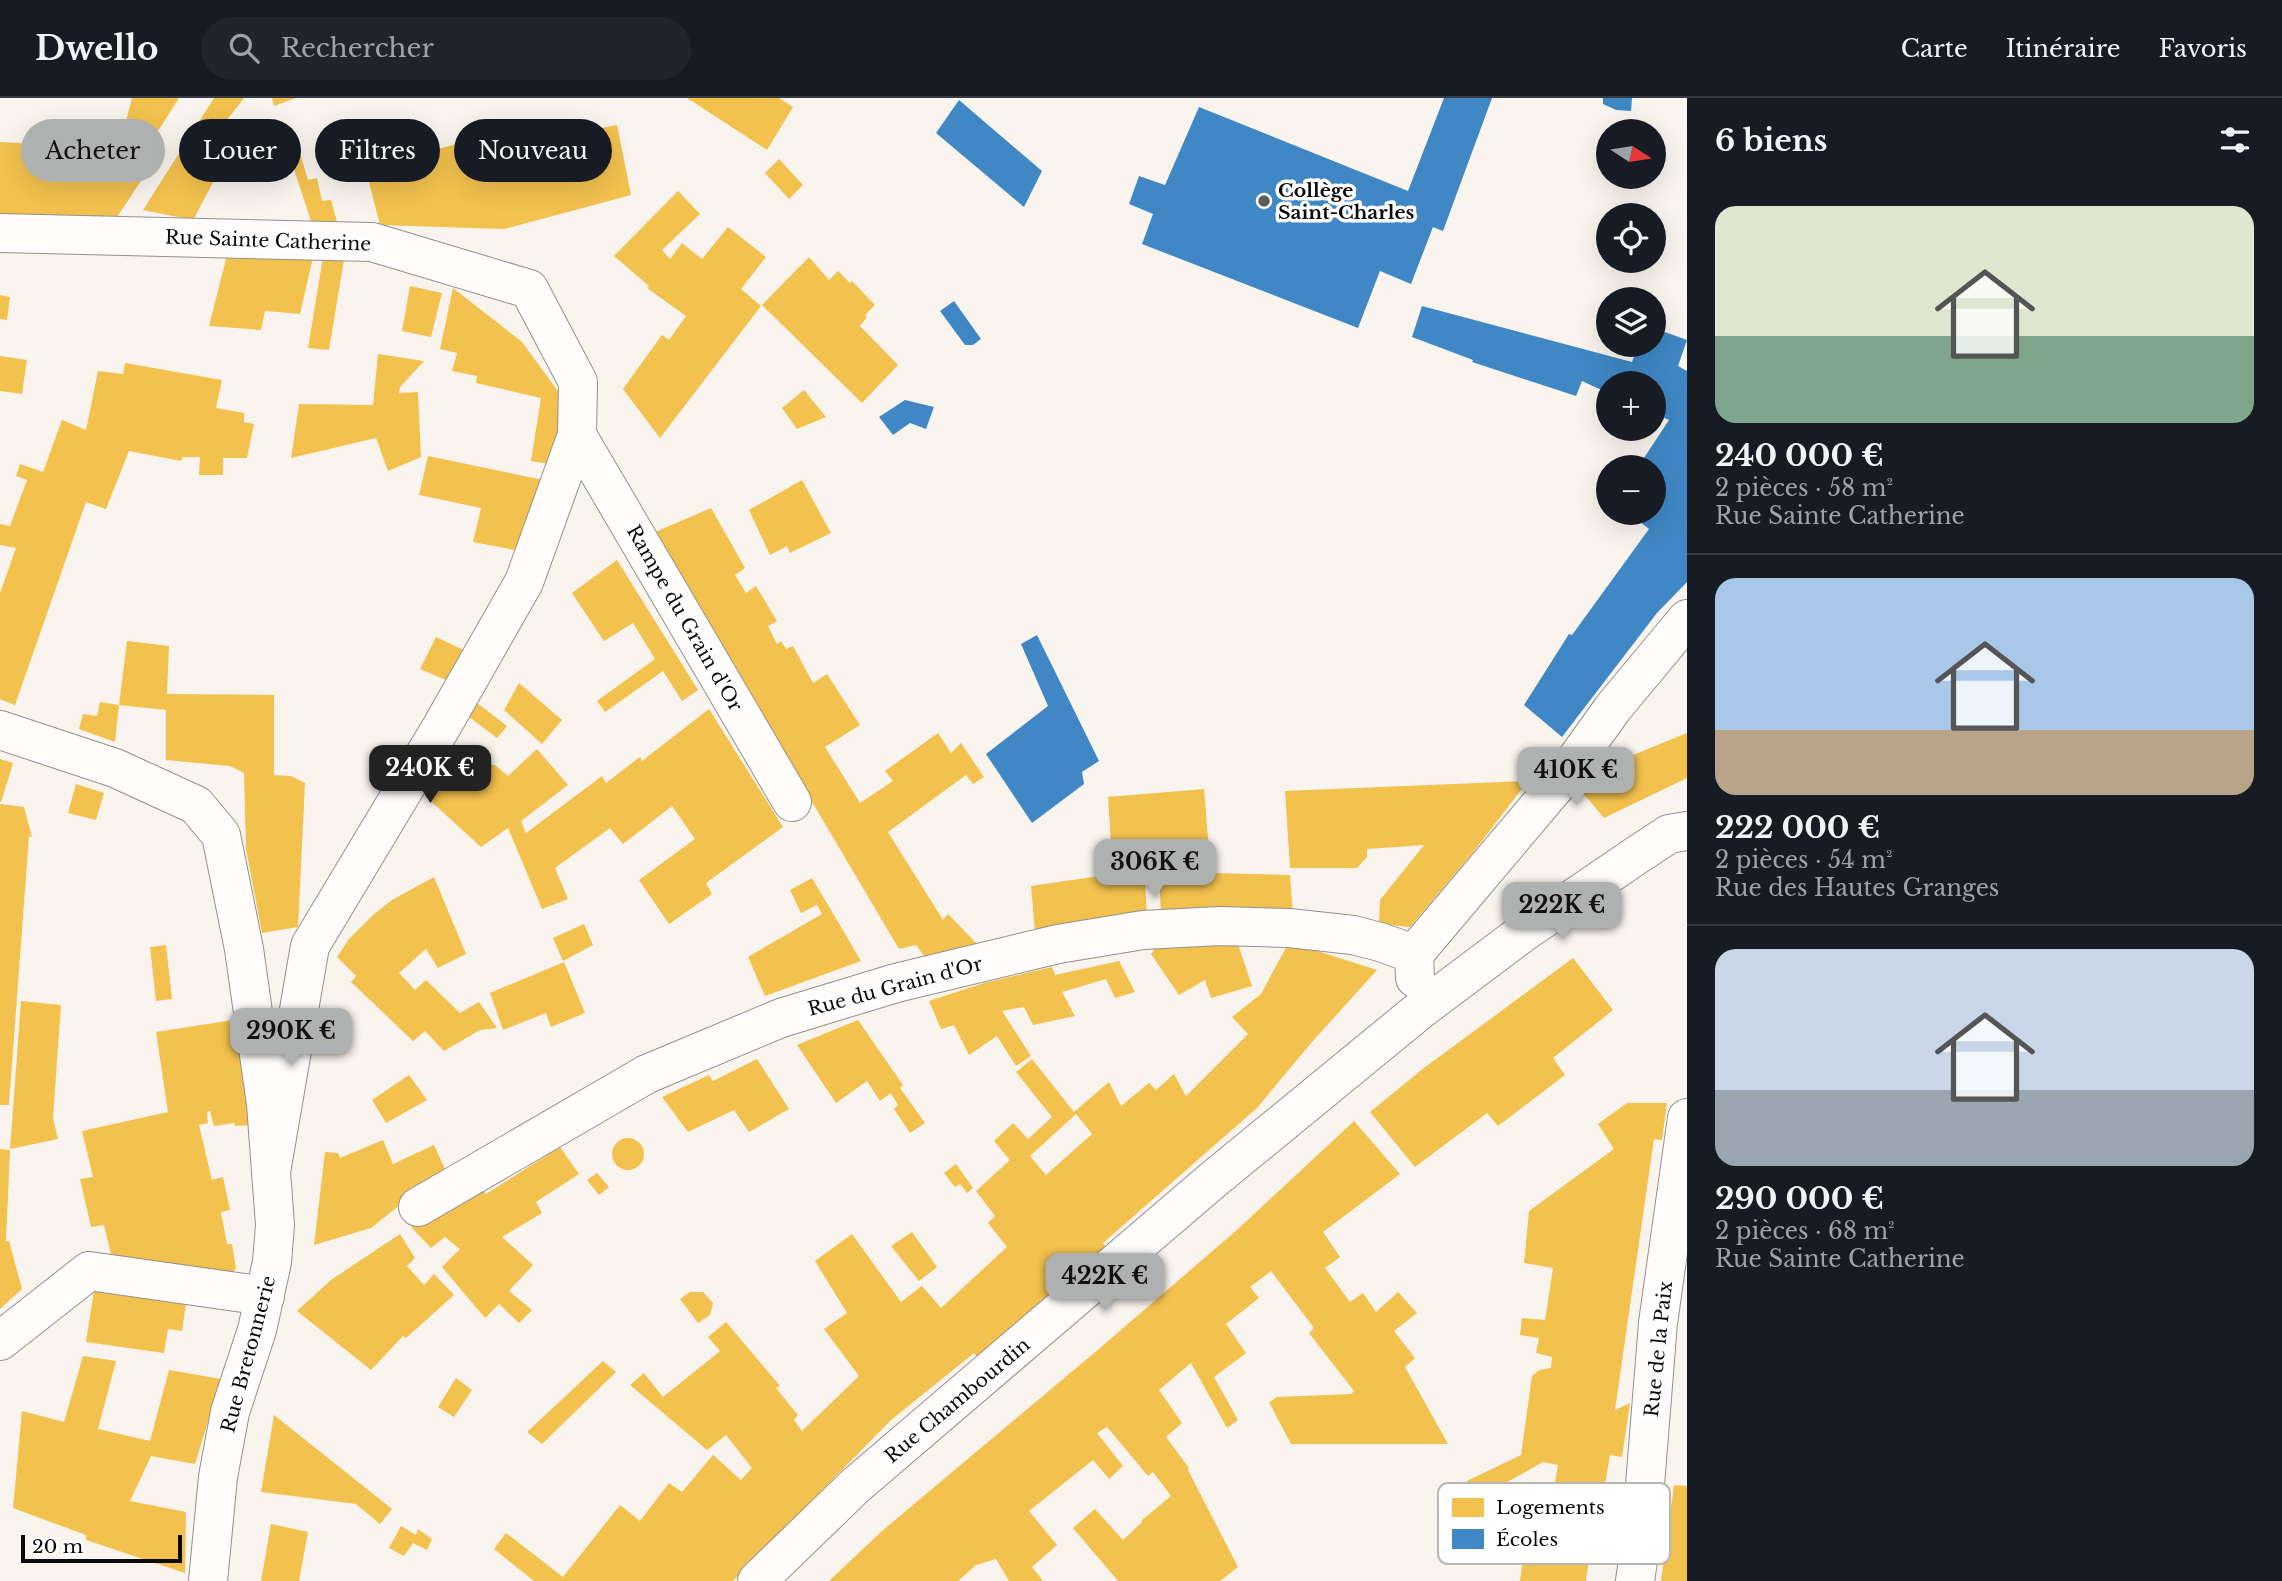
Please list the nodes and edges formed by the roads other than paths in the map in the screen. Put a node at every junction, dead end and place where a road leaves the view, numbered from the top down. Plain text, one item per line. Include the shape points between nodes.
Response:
1 (0, 233) edge
2 (578, 435) junction
3 (1687, 618) edge
4 (0, 730) edge
5 (792, 802) dead end
6 (1687, 831) edge
7 (1414, 954) junction
8 (1420, 1010) junction
9 (1687, 1118) edge
10 (271, 1172) junction
11 (418, 1207) dead end
12 (265, 1296) junction
13 (0, 1341) edge
14 (1645, 1483) edge
15 (208, 1581) edge
16 (757, 1581) edge

1 - 2 street, Rue Sainte Catherine via 372,242 529,289 578,382
2 - 5 street, Rampe du Grain d'Or
2 - 10 street, Rue Sainte Catherine via 524,583 310,946
3 - 7 street via 1565,775
4 - 10 street, Rue Bretonnerie via 115,768 197,805 221,835 244,950
6 - 8 street, Rue Chambourdin via 1669,834 1640,853
7 - 8 street
7 - 11 street, Rue du Grain d'Or via 1353,935 1289,928 1143,930 1058,944 896,983 781,1018 647,1074
8 - 16 street, Rue Chambourdin via 865,1477
9 - 14 street, Rue de la Paix via 1658,1323
10 - 12 street, Rue Bretonnerie via 275,1225
12 - 13 street via 89,1271
12 - 15 street, Rue Bretonnerie via 230,1412

